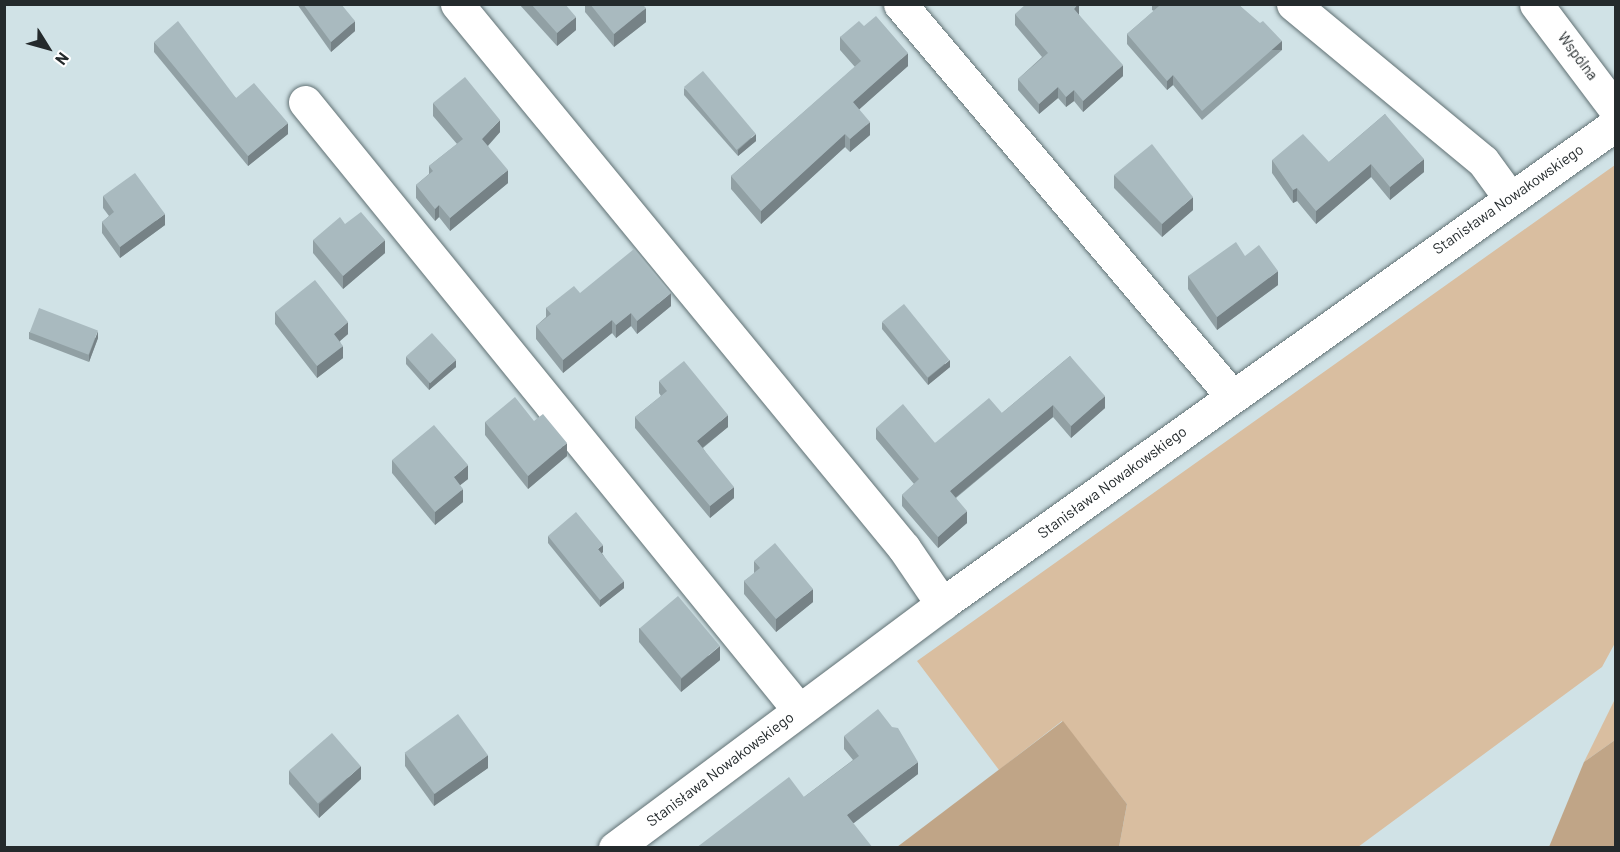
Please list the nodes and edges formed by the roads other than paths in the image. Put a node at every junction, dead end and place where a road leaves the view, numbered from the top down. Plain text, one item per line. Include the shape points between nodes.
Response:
1 (457, 4) edge
2 (900, 4) edge
3 (1293, 4) edge
4 (1549, 9) edge
5 (305, 102) dead end
6 (1616, 110) edge
7 (1616, 124) edge
8 (1510, 198) junction
9 (1232, 396) junction
10 (942, 604) junction
11 (799, 710) junction
12 (615, 848) edge

1 - 10 street via 904,548
2 - 9 street
3 - 8 street via 1483,161
4 - 6 street, Wspólna
5 - 11 street
7 - 8 street, Stanisława Nowakowskiego
8 - 9 street, Stanisława Nowakowskiego
9 - 10 street, Stanisława Nowakowskiego
10 - 11 street, Stanisława Nowakowskiego
11 - 12 street, Stanisława Nowakowskiego

